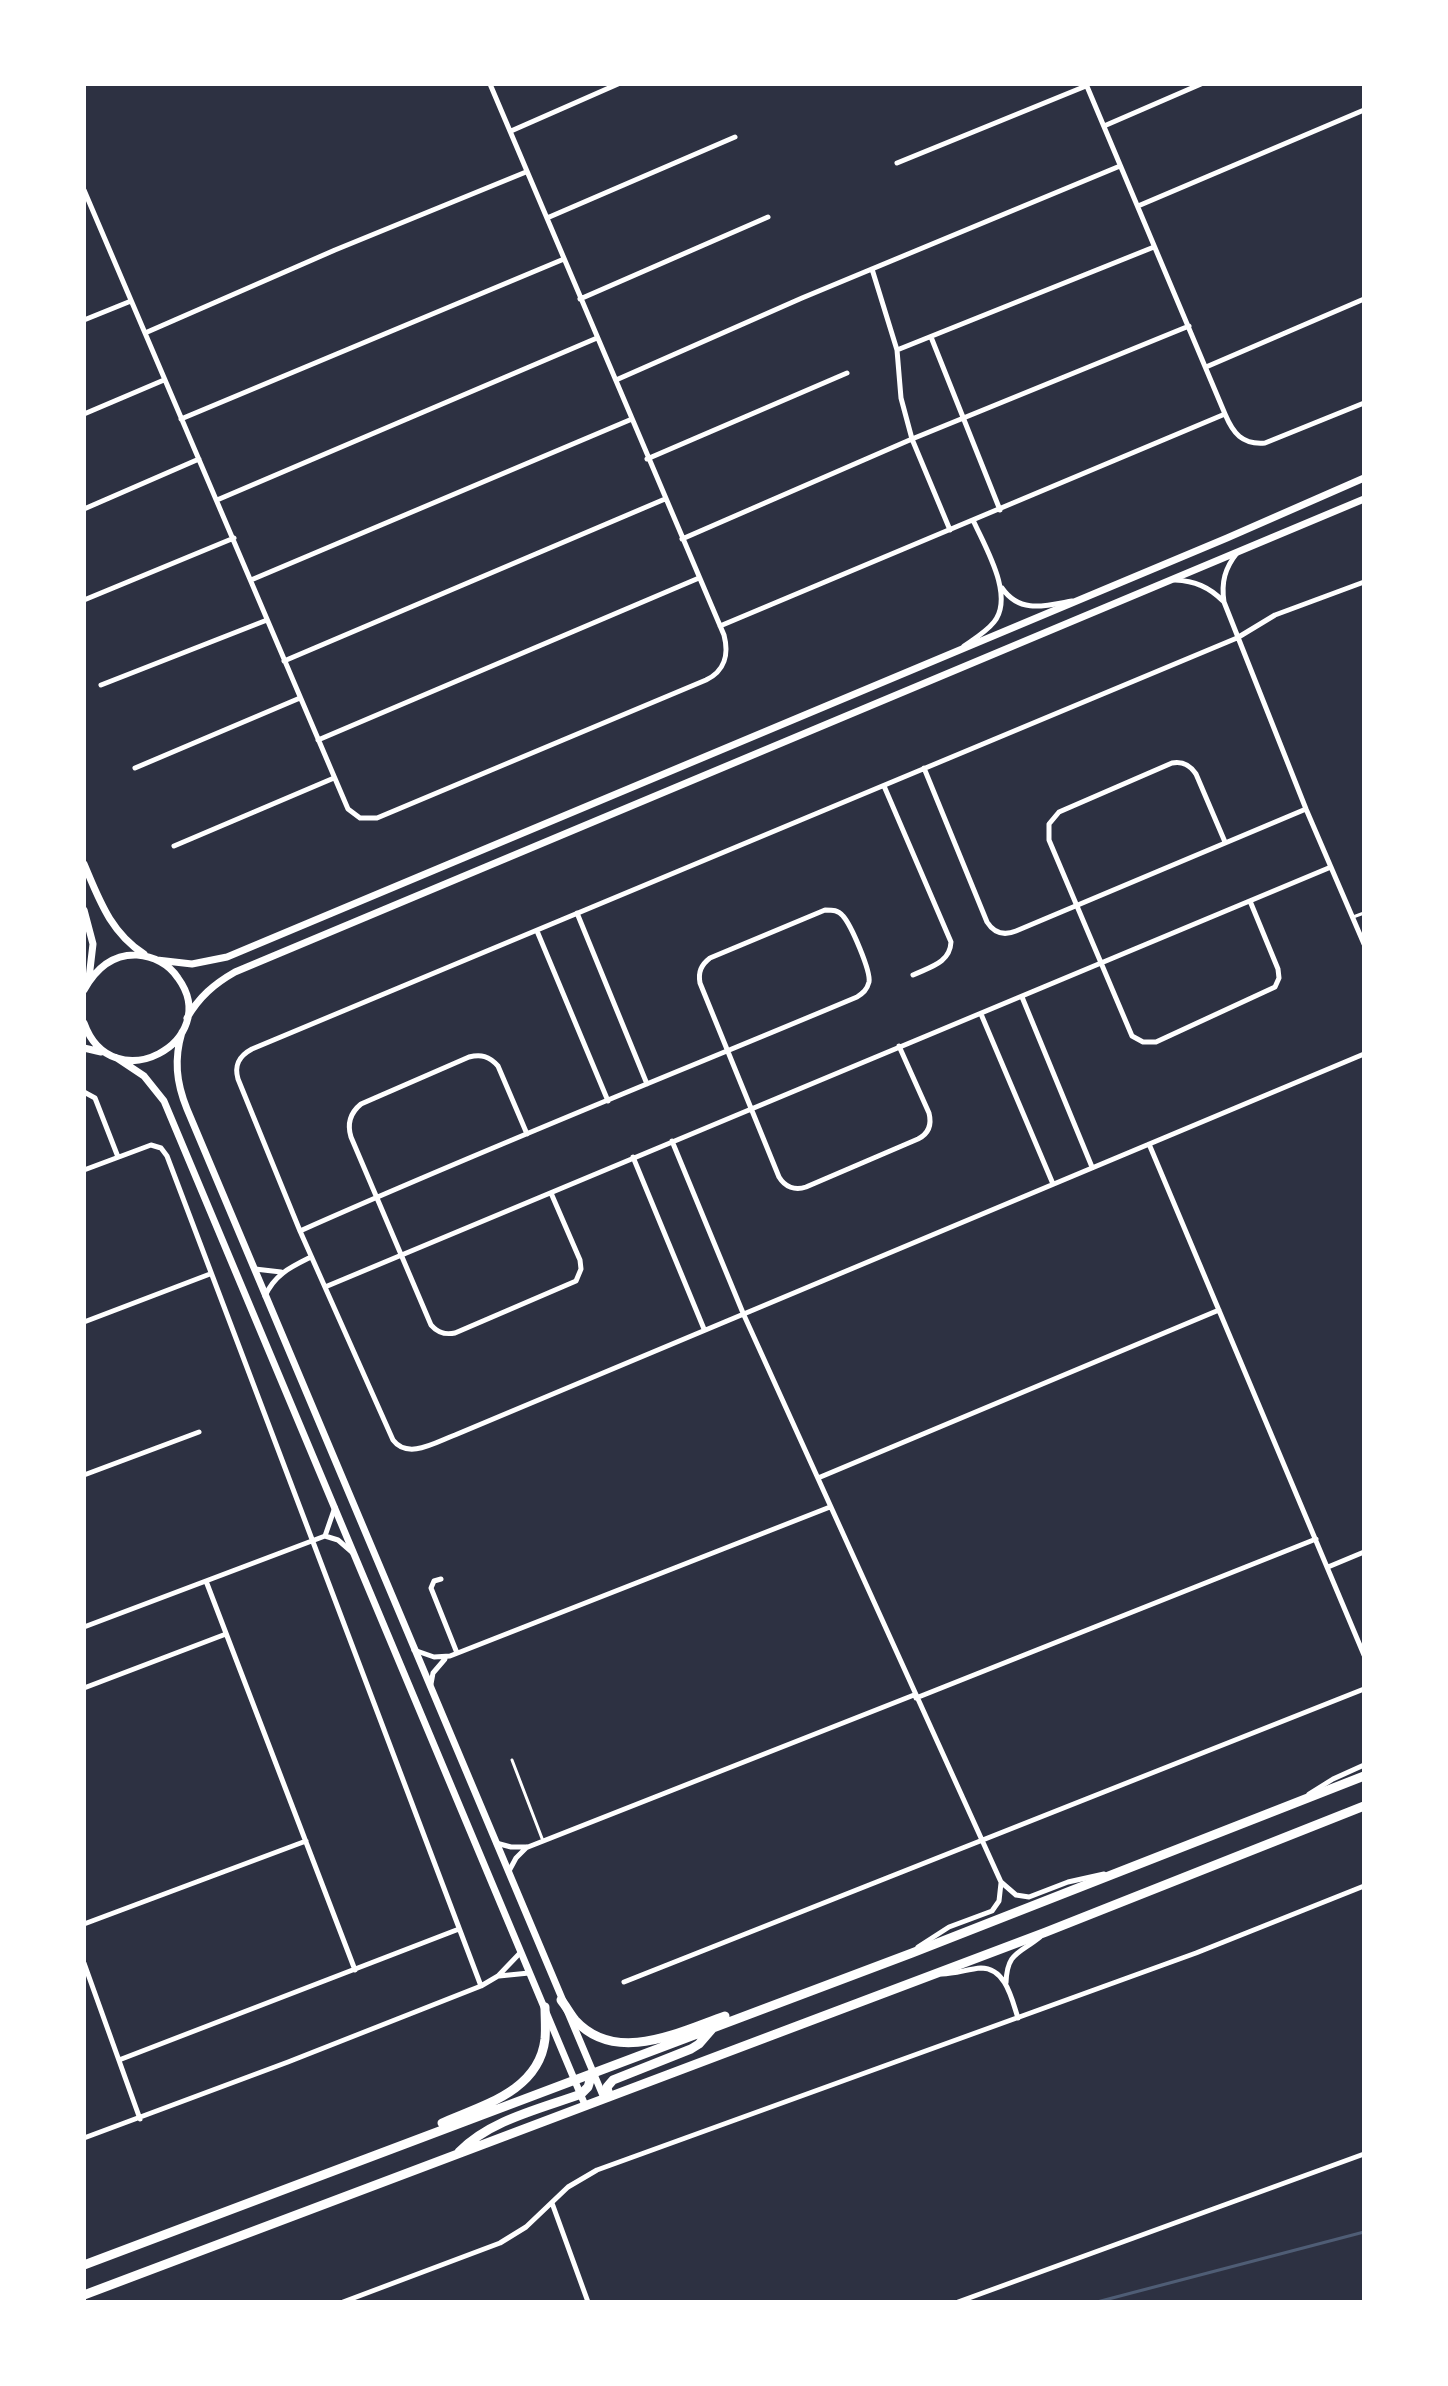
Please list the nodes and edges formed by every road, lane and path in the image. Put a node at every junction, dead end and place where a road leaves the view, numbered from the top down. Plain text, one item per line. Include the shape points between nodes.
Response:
1 (490, 84) edge
2 (618, 84) edge
3 (1201, 84) edge
4 (1086, 85) edge
5 (1364, 110) edge
6 (1104, 126) junction
7 (511, 131) junction
8 (735, 137) dead end
9 (897, 163) dead end
10 (1120, 166) junction
11 (526, 172) junction
12 (84, 190) edge
13 (86, 199) edge
14 (1138, 206) junction
15 (768, 217) dead end
16 (547, 218) junction
17 (1154, 247) junction
18 (564, 259) junction
19 (872, 269) junction
20 (580, 299) junction
21 (1364, 299) edge
22 (131, 301) junction
23 (84, 320) edge
24 (1189, 326) junction
25 (145, 333) junction
26 (931, 337) junction
27 (597, 338) junction
28 (897, 350) junction
29 (1206, 367) junction
30 (847, 373) dead end
31 (164, 380) junction
32 (616, 380) junction
33 (1364, 403) edge
34 (84, 414) edge
35 (1225, 414) junction
36 (963, 418) junction
37 (181, 419) junction
38 (632, 419) junction
39 (912, 439) junction
40 (199, 459) junction
41 (647, 459) junction
42 (1364, 478) edge
43 (665, 499) junction
44 (1364, 499) edge
45 (217, 500) junction
46 (84, 509) edge
47 (1000, 510) junction
48 (973, 520) junction
49 (950, 530) junction
50 (234, 538) junction
51 (682, 539) junction
52 (1238, 553) junction
53 (699, 578) junction
54 (251, 580) junction
55 (1174, 580) junction
56 (1364, 582) edge
57 (1001, 586) junction
58 (84, 600) edge
59 (1077, 600) junction
60 (1224, 602) junction
61 (267, 620) junction
62 (720, 626) junction
63 (1237, 638) junction
64 (957, 651) junction
65 (284, 661) junction
66 (101, 685) dead end
67 (300, 698) junction
68 (318, 740) junction
69 (135, 768) dead end
70 (924, 768) junction
71 (334, 778) junction
72 (884, 786) junction
73 (1306, 809) junction
74 (1225, 842) junction
75 (174, 846) dead end
76 (84, 864) edge
77 (1331, 867) junction
78 (1250, 901) junction
79 (1076, 905) junction
80 (84, 910) edge
81 (577, 913) junction
82 (1364, 913) edge
83 (1353, 917) junction
84 (537, 931) junction
85 (1364, 944) edge
86 (153, 958) junction
87 (1100, 963) junction
88 (913, 975) dead end
89 (86, 987) edge
90 (1022, 997) junction
91 (981, 1014) junction
92 (187, 1018) junction
93 (84, 1023) edge
94 (182, 1032) junction
95 (899, 1046) junction
96 (84, 1048) edge
97 (727, 1051) junction
98 (106, 1053) junction
99 (1364, 1054) edge
100 (117, 1058) junction
101 (647, 1084) junction
102 (84, 1092) edge
103 (608, 1101) junction
104 (751, 1108) junction
105 (527, 1134) junction
106 (672, 1141) junction
107 (1149, 1144) junction
108 (118, 1157) junction
109 (633, 1157) junction
110 (1092, 1167) junction
111 (84, 1170) edge
112 (1053, 1184) junction
113 (551, 1193) junction
114 (376, 1197) junction
115 (300, 1231) junction
116 (401, 1255) junction
117 (311, 1257) junction
118 (252, 1268) junction
119 (282, 1272) junction
120 (210, 1274) junction
121 (325, 1287) junction
122 (265, 1296) junction
123 (1219, 1310) junction
124 (743, 1313) junction
125 (84, 1322) edge
126 (704, 1329) junction
127 (199, 1432) dead end
128 (84, 1475) edge
129 (818, 1478) junction
130 (335, 1506) junction
131 (830, 1507) junction
132 (325, 1536) junction
133 (1316, 1539) junction
134 (312, 1541) junction
135 (1364, 1552) edge
136 (356, 1556) junction
137 (1328, 1567) junction
138 (441, 1579) dead end
139 (206, 1581) junction
140 (84, 1627) edge
141 (226, 1634) junction
142 (414, 1649) junction
143 (457, 1653) junction
144 (1364, 1655) edge
145 (450, 1656) junction
146 (84, 1688) edge
147 (430, 1688) junction
148 (1364, 1689) edge
149 (915, 1696) junction
150 (512, 1760) dead end
151 (1364, 1765) edge
152 (1364, 1776) edge
153 (1301, 1801) junction
154 (1364, 1806) edge
155 (983, 1840) junction
156 (306, 1841) junction
157 (543, 1841) junction
158 (495, 1843) junction
159 (528, 1847) junction
160 (508, 1873) junction
161 (1117, 1874) junction
162 (1001, 1882) junction
163 (1364, 1886) edge
164 (84, 1924) edge
165 (459, 1929) junction
166 (1046, 1932) junction
167 (520, 1953) junction
168 (912, 1953) junction
169 (84, 1963) edge
170 (355, 1970) junction
171 (529, 1973) junction
172 (935, 1974) junction
173 (498, 1976) junction
174 (624, 1982) dead end
175 (1006, 1984) junction
176 (481, 1986) junction
177 (801, 1995) junction
178 (561, 2000) junction
179 (545, 2007) junction
180 (1018, 2018) junction
181 (714, 2027) junction
182 (119, 2060) junction
183 (592, 2074) junction
184 (575, 2080) junction
185 (581, 2094) junction
186 (606, 2097) junction
187 (585, 2105) junction
188 (140, 2119) junction
189 (84, 2138) edge
190 (375, 2154) junction
191 (456, 2154) junction
192 (1364, 2154) edge
193 (552, 2203) junction
194 (84, 2265) edge
195 (84, 2295) edge
196 (343, 2302) edge
197 (588, 2302) edge
198 (958, 2302) edge

1 - 7 street
2 - 7 street
3 - 6 street
4 - 6 street
4 - 9 street
5 - 14 street
6 - 10 street
7 - 11 street
8 - 16 street
10 - 14 street
10 - 19 street
11 - 16 street
11 - 25 street
12 - 13 street
13 - 22 street
14 - 17 street
15 - 20 street
16 - 18 street
17 - 24 street
17 - 26 street
18 - 20 street
18 - 37 street
19 - 28 street
19 - 32 street
20 - 27 street
21 - 29 street
22 - 23 street
22 - 25 street
24 - 29 street
24 - 36 street
25 - 31 street
26 - 28 street
26 - 36 street
27 - 32 street
27 - 45 street
28 - 39 street via 901,398
29 - 35 street
30 - 41 street
31 - 34 street
31 - 37 street
32 - 38 street
33 - 35 street via 1255,444 1237,436
35 - 47 street
36 - 39 street
36 - 47 street
37 - 40 street
38 - 41 street
38 - 54 street
39 - 49 street
39 - 51 street
40 - 45 street
40 - 46 street
41 - 43 street
42 - 59 street
43 - 51 street
43 - 65 street
44 - 52 street
45 - 50 street
47 - 48 street
48 - 49 street
48 - 57 street
49 - 62 street
50 - 54 street
50 - 58 street
51 - 53 street
52 - 55 street
52 - 60 street via 1226,570
53 - 62 street
53 - 68 street
54 - 61 street
55 - 60 street via 1206,587
55 - 92 street via 235,972 212,987
56 - 63 street via 1275,615
57 - 59 street via 1014,601 1033,607
57 - 64 street via 1002,606 993,623
59 - 64 street
60 - 63 street
61 - 65 street
61 - 66 street
62 - 71 street via 727,654 713,677 377,818 353,814
63 - 70 street
63 - 73 street
64 - 86 street via 227,957 192,964
65 - 67 street
67 - 68 street
67 - 69 street
68 - 71 street
70 - 72 street
70 - 79 street via 990,927 1010,933
71 - 75 street
72 - 81 street
72 - 88 street via 951,942 944,960
73 - 74 street
73 - 77 street
74 - 79 street
74 - 79 street via 1192,768 1172,763 1052,818 1049,840
76 - 86 street via 111,923
77 - 78 street
77 - 83 street
78 - 87 street
78 - 87 street via 1278,969 1275,987 1156,1042 1132,1036
79 - 87 street
80 - 89 street via 93,944
81 - 84 street
81 - 101 street
82 - 83 lane
83 - 85 street
84 - 103 street
84 - 115 street via 240,1058 238,1079
86 - 89 street via 113,960
86 - 92 street via 182,984
87 - 90 street
90 - 91 street
90 - 110 street
91 - 95 street
91 - 112 street
92 - 94 street
93 - 98 street
94 - 100 street via 155,1057
94 - 118 street via 176,1063 181,1095
95 - 104 street
95 - 104 street via 929,1113 929,1128 918,1139 801,1189 782,1181
96 - 98 street
97 - 97 street via 700,983 700,969 710,958 820,912 841,914 868,968 866,990
97 - 101 street
97 - 104 street
98 - 100 street
99 - 107 street
100 - 130 street via 144,1076 164,1101
101 - 103 street
102 - 108 street via 95,1098
103 - 105 street
104 - 106 street
105 - 114 street
105 - 114 street via 498,1066 482,1055 469,1057 354,1111 350,1132
106 - 109 street
106 - 124 street
107 - 110 street
107 - 123 street
108 - 111 street
108 - 120 street via 151,1145 165,1152
109 - 113 street
109 - 126 street
110 - 112 street
112 - 124 street
113 - 116 street
113 - 116 street via 580,1260 578,1277 469,1327 448,1334 435,1330
114 - 115 street
114 - 116 street
115 - 117 street
116 - 121 street
117 - 119 street
117 - 121 street
118 - 119 street
118 - 122 street
119 - 122 street
120 - 125 street
120 - 134 street
121 - 126 street via 393,1440 408,1450
122 - 142 street
123 - 129 street
123 - 133 street
124 - 126 street
124 - 129 street
127 - 128 street
129 - 131 street
130 - 132 street
130 - 136 street
131 - 143 street
131 - 149 street
132 - 134 street
132 - 136 street
133 - 137 street
133 - 149 street
134 - 139 street
134 - 165 street
135 - 137 street
136 - 167 street
137 - 144 street
138 - 143 street via 431,1588
139 - 140 street
139 - 141 street
141 - 146 street
141 - 156 street
142 - 145 street via 434,1657
142 - 147 street
143 - 145 street
145 - 147 street via 433,1673
147 - 158 street
148 - 155 street
149 - 155 street
149 - 157 street
150 - 157 lane
151 - 153 street
152 - 153 main road
153 - 161 main road
154 - 166 main road
155 - 162 street
155 - 174 street
156 - 164 street
156 - 170 street
157 - 159 street
158 - 159 street
158 - 160 street
159 - 160 street
160 - 178 street
161 - 162 street via 1080,1879 1029,1897 1016,1895
161 - 168 main road
162 - 168 street via 992,1911 949,1927
163 - 180 street
165 - 170 street
165 - 176 street
166 - 172 main road
166 - 175 street via 1012,1957
167 - 171 street
167 - 173 street
168 - 177 main road
169 - 182 street
170 - 182 street
171 - 173 street
171 - 179 street
172 - 175 street via 984,1968
172 - 186 main road
173 - 176 street
175 - 180 street
176 - 188 street
177 - 178 main road via 629,2044 605,2040 584,2028
177 - 181 main road
178 - 183 street
179 - 184 street
179 - 190 main road via 543,2050 520,2085
180 - 193 street via 597,2170
181 - 183 main road
181 - 186 main road via 691,2049 613,2080
182 - 188 street
183 - 184 main road
183 - 185 main road
183 - 186 street
184 - 185 street
184 - 190 main road
185 - 187 street
185 - 191 main road via 483,2132
186 - 187 main road
187 - 191 main road
188 - 189 street
190 - 194 main road
191 - 195 main road
192 - 198 street
193 - 196 street via 495,2245
193 - 197 street

